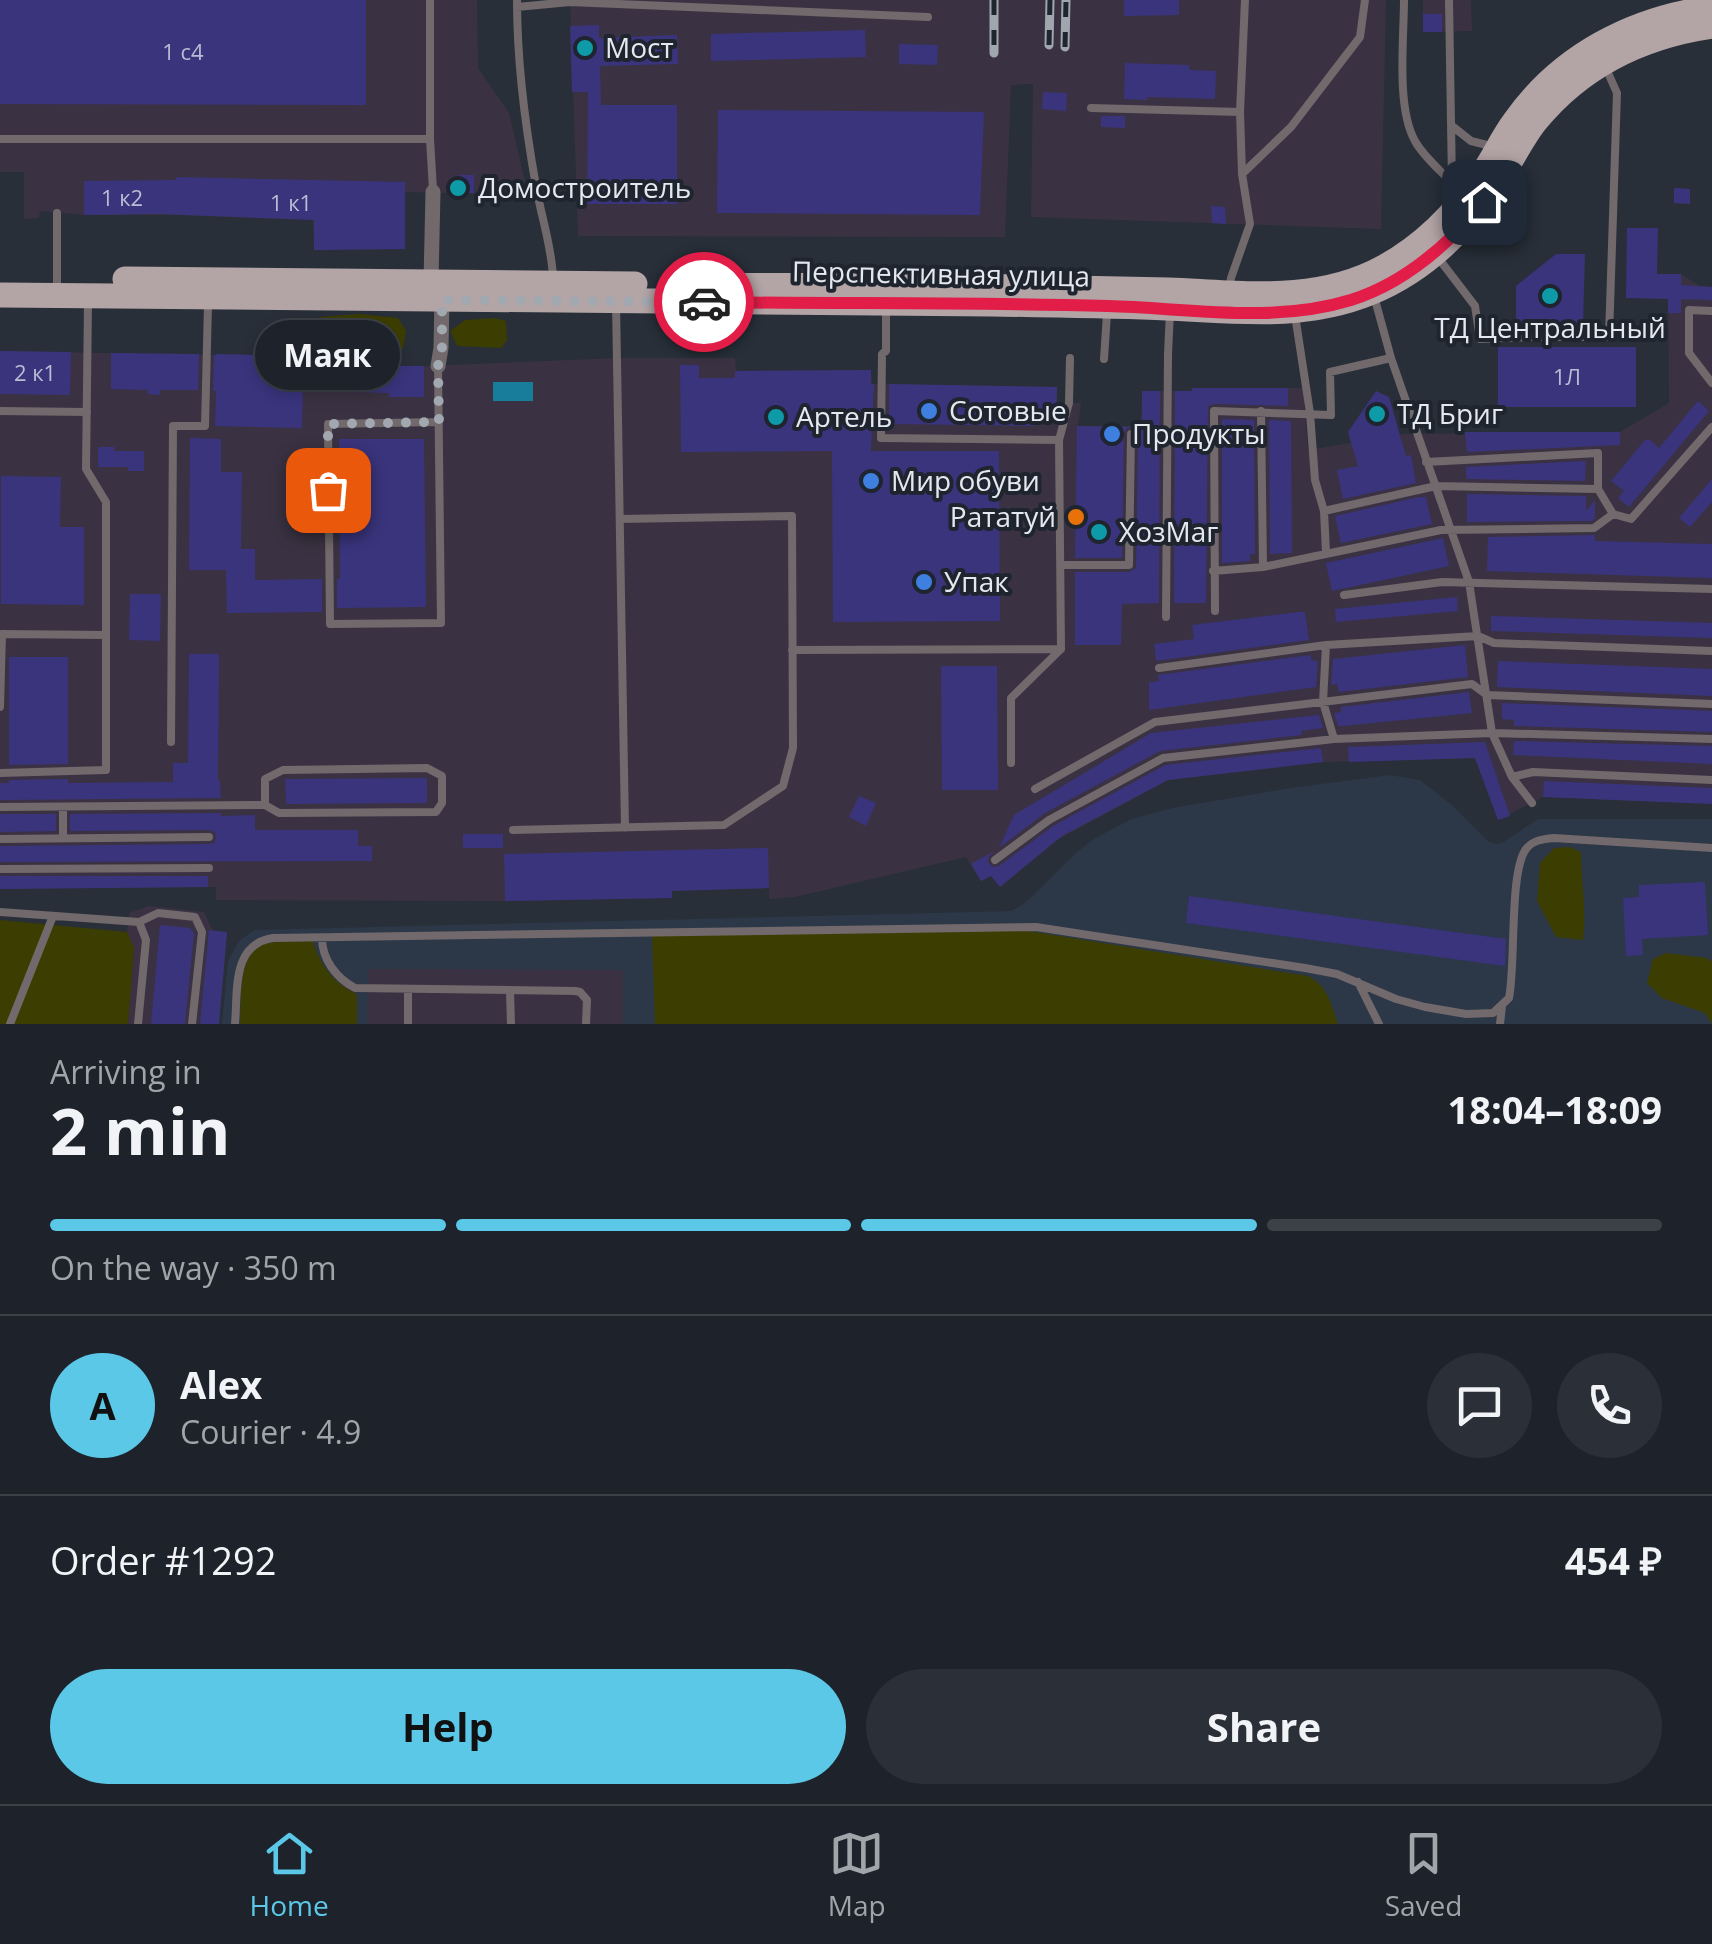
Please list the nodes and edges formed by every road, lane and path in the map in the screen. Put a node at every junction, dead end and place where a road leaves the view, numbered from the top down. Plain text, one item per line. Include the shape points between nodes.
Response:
1 (430, 0) edge
2 (866, 0) edge
3 (1245, 0) edge
4 (1365, 0) edge
5 (1404, 0) edge
6 (1449, 0) edge
7 (667, 3) edge
8 (517, 4) edge
9 (746, 5) edge
10 (1712, 8) edge
11 (866, 15) junction
12 (928, 17) dead end
13 (1712, 26) edge
14 (1598, 55) junction
15 (1091, 108) dead end
16 (1240, 112) junction
17 (1452, 126) junction
18 (0, 139) edge
19 (430, 139) junction
20 (1499, 146) junction
21 (1242, 174) junction
22 (434, 192) joint
23 (1464, 198) junction
24 (57, 213) dead end
25 (1429, 247) junction
26 (0, 278) edge
27 (58, 287) junction
28 (89, 287) junction
29 (208, 288) junction
30 (436, 291) junction
31 (553, 292) junction
32 (616, 292) junction
33 (1372, 292) junction
34 (0, 295) edge
35 (1108, 297) junction
36 (1171, 299) junction
37 (1230, 302) junction
38 (886, 303) junction
39 (1294, 311) junction
40 (1712, 311) edge
41 (1070, 358) dead end
42 (1390, 358) junction
43 (1104, 359) dead end
44 (438, 366) joint
45 (1712, 383) edge
46 (0, 411) edge
47 (1261, 411) junction
48 (87, 412) junction
49 (1310, 413) junction
50 (439, 422) junction
51 (1712, 427) edge
52 (1131, 434) dead end
53 (1060, 440) junction
54 (1426, 462) junction
55 (1436, 486) junction
56 (1598, 489) junction
57 (1324, 511) junction
58 (1613, 514) junction
59 (620, 519) junction
60 (1451, 530) junction
61 (1326, 553) junction
62 (1061, 565) junction
63 (1264, 567) junction
64 (1213, 571) junction
65 (1468, 582) junction
66 (1712, 590) edge
67 (1344, 595) dead end
68 (1215, 610) dead end
69 (1166, 616) dead end
70 (106, 634) junction
71 (1478, 636) junction
72 (1326, 646) junction
73 (1060, 649) junction
74 (792, 650) junction
75 (1712, 650) edge
76 (1160, 668) dead end
77 (1487, 695) junction
78 (1323, 702) junction
79 (1712, 704) edge
80 (0, 707) edge
81 (1492, 733) junction
82 (1334, 739) junction
83 (1712, 739) edge
84 (171, 742) dead end
85 (1012, 763) dead end
86 (0, 772) edge
87 (1512, 777) junction
88 (1712, 780) edge
89 (1035, 788) dead end
90 (1532, 803) dead end
91 (265, 805) junction
92 (0, 807) edge
93 (62, 807) junction
94 (625, 828) junction
95 (513, 830) dead end
96 (209, 837) dead end
97 (62, 838) junction
98 (0, 839) edge
99 (1712, 848) edge
100 (995, 860) dead end
101 (209, 868) dead end
102 (0, 869) edge
103 (0, 912) edge
104 (53, 916) junction
105 (139, 922) junction
106 (322, 938) junction
107 (1358, 982) junction
108 (408, 990) junction
109 (510, 992) junction
110 (1502, 1006) junction
111 (10, 1024) edge
112 (138, 1024) edge
113 (192, 1024) edge
114 (235, 1024) edge
115 (408, 1024) edge
116 (511, 1024) edge
117 (586, 1024) edge
118 (1378, 1024) edge
119 (1500, 1024) edge

1 - 19 lane
2 - 11 lane
3 - 16 lane
4 - 21 lane via 1360,36 1291,127
5 - 23 lane via 1407,119 1415,143
6 - 17 lane
7 - 8 lane
7 - 9 lane
8 - 31 lane via 524,122
9 - 11 lane
10 - 14 main road, Перспективная улица via 1620,32
11 - 12 lane
13 - 14 main road, Перспективная улица
14 - 20 main road, Перспективная улица via 1556,74
14 - 23 main road, Перспективная улица via 1537,120 1498,182
14 - 25 lane via 1617,92 1609,338 1480,339 1475,306
15 - 16 lane
16 - 21 lane
17 - 20 lane via 1472,141
17 - 23 lane
18 - 19 lane
19 - 22 lane
20 - 23 main road, Перспективная улица
21 - 37 lane via 1250,224
22 - 30 street
23 - 25 main road, Перспективная улица
24 - 27 lane
25 - 33 main road, Перспективная улица via 1394,282
25 - 37 main road, Перспективная улица via 1346,283
26 - 27 main road, Перспективная улица
27 - 28 main road, Перспективная улица
27 - 34 main road, Перспективная улица
28 - 29 main road, Перспективная улица
28 - 48 lane
29 - 30 main road, Перспективная улица
29 - 84 lane via 206,426 173,426
30 - 31 main road, Перспективная улица
30 - 44 street
31 - 32 main road, Перспективная улица
32 - 35 main road, Перспективная улица
32 - 38 main road, Перспективная улица
32 - 59 lane
33 - 39 main road, Перспективная улица
33 - 42 lane
35 - 36 main road, Перспективная улица
35 - 38 main road, Перспективная улица
35 - 43 lane
36 - 37 main road, Перспективная улица
36 - 69 lane
37 - 39 main road, Перспективная улица
38 - 53 lane via 882,438
39 - 49 lane
40 - 45 lane via 1689,310 1690,353
41 - 53 lane via 1070,403
42 - 49 lane via 1330,372 1331,415
42 - 54 lane
44 - 50 lane
46 - 48 lane
47 - 49 lane
47 - 63 lane
47 - 64 lane via 1214,411
48 - 70 lane via 86,469 106,502
49 - 57 lane
50 - 50 lane via 441,623 330,624 328,424
51 - 58 lane via 1631,519
52 - 62 lane via 1129,565
53 - 62 lane
54 - 55 lane
54 - 56 lane via 1598,454
55 - 56 lane
55 - 57 lane
55 - 60 lane
56 - 58 lane
57 - 61 lane
58 - 60 lane via 1594,528
59 - 74 lane via 792,516
59 - 94 lane
60 - 61 lane
60 - 65 lane
61 - 63 lane
62 - 73 lane
63 - 64 lane
64 - 68 lane
65 - 66 lane
65 - 67 lane
65 - 71 lane
70 - 80 lane via 2,634
70 - 86 lane via 106,770
71 - 72 lane
71 - 75 lane via 1494,643
71 - 77 lane
72 - 76 lane
72 - 78 lane
73 - 74 lane
73 - 85 lane via 1011,698
74 - 94 lane via 792,748 783,786 724,825
77 - 78 lane via 1472,684
77 - 79 lane
77 - 81 lane
78 - 82 lane
78 - 89 lane via 1156,722
81 - 82 lane
81 - 83 lane
81 - 87 lane
82 - 100 lane via 1163,758 1049,820
87 - 88 lane via 1533,772
87 - 90 lane
91 - 91 lane via 279,813 436,812 442,776 427,768 283,770 264,778
91 - 93 lane
92 - 93 lane
93 - 97 lane
94 - 95 lane
96 - 97 lane
97 - 98 lane
99 - 110 lane via 1554,838 1528,846 1517,868 1511,986
101 - 102 lane
103 - 104 lane
104 - 105 lane
104 - 111 lane
105 - 112 lane via 146,940
105 - 113 lane via 158,912 195,917 202,932
106 - 107 lane via 1036,926
106 - 108 lane via 322,950 346,984
106 - 114 lane via 265,939 248,949
107 - 110 lane via 1439,1009 1479,1015
107 - 118 lane
108 - 109 lane
108 - 115 lane
109 - 116 lane
109 - 117 lane via 580,992 587,1000
110 - 119 lane

